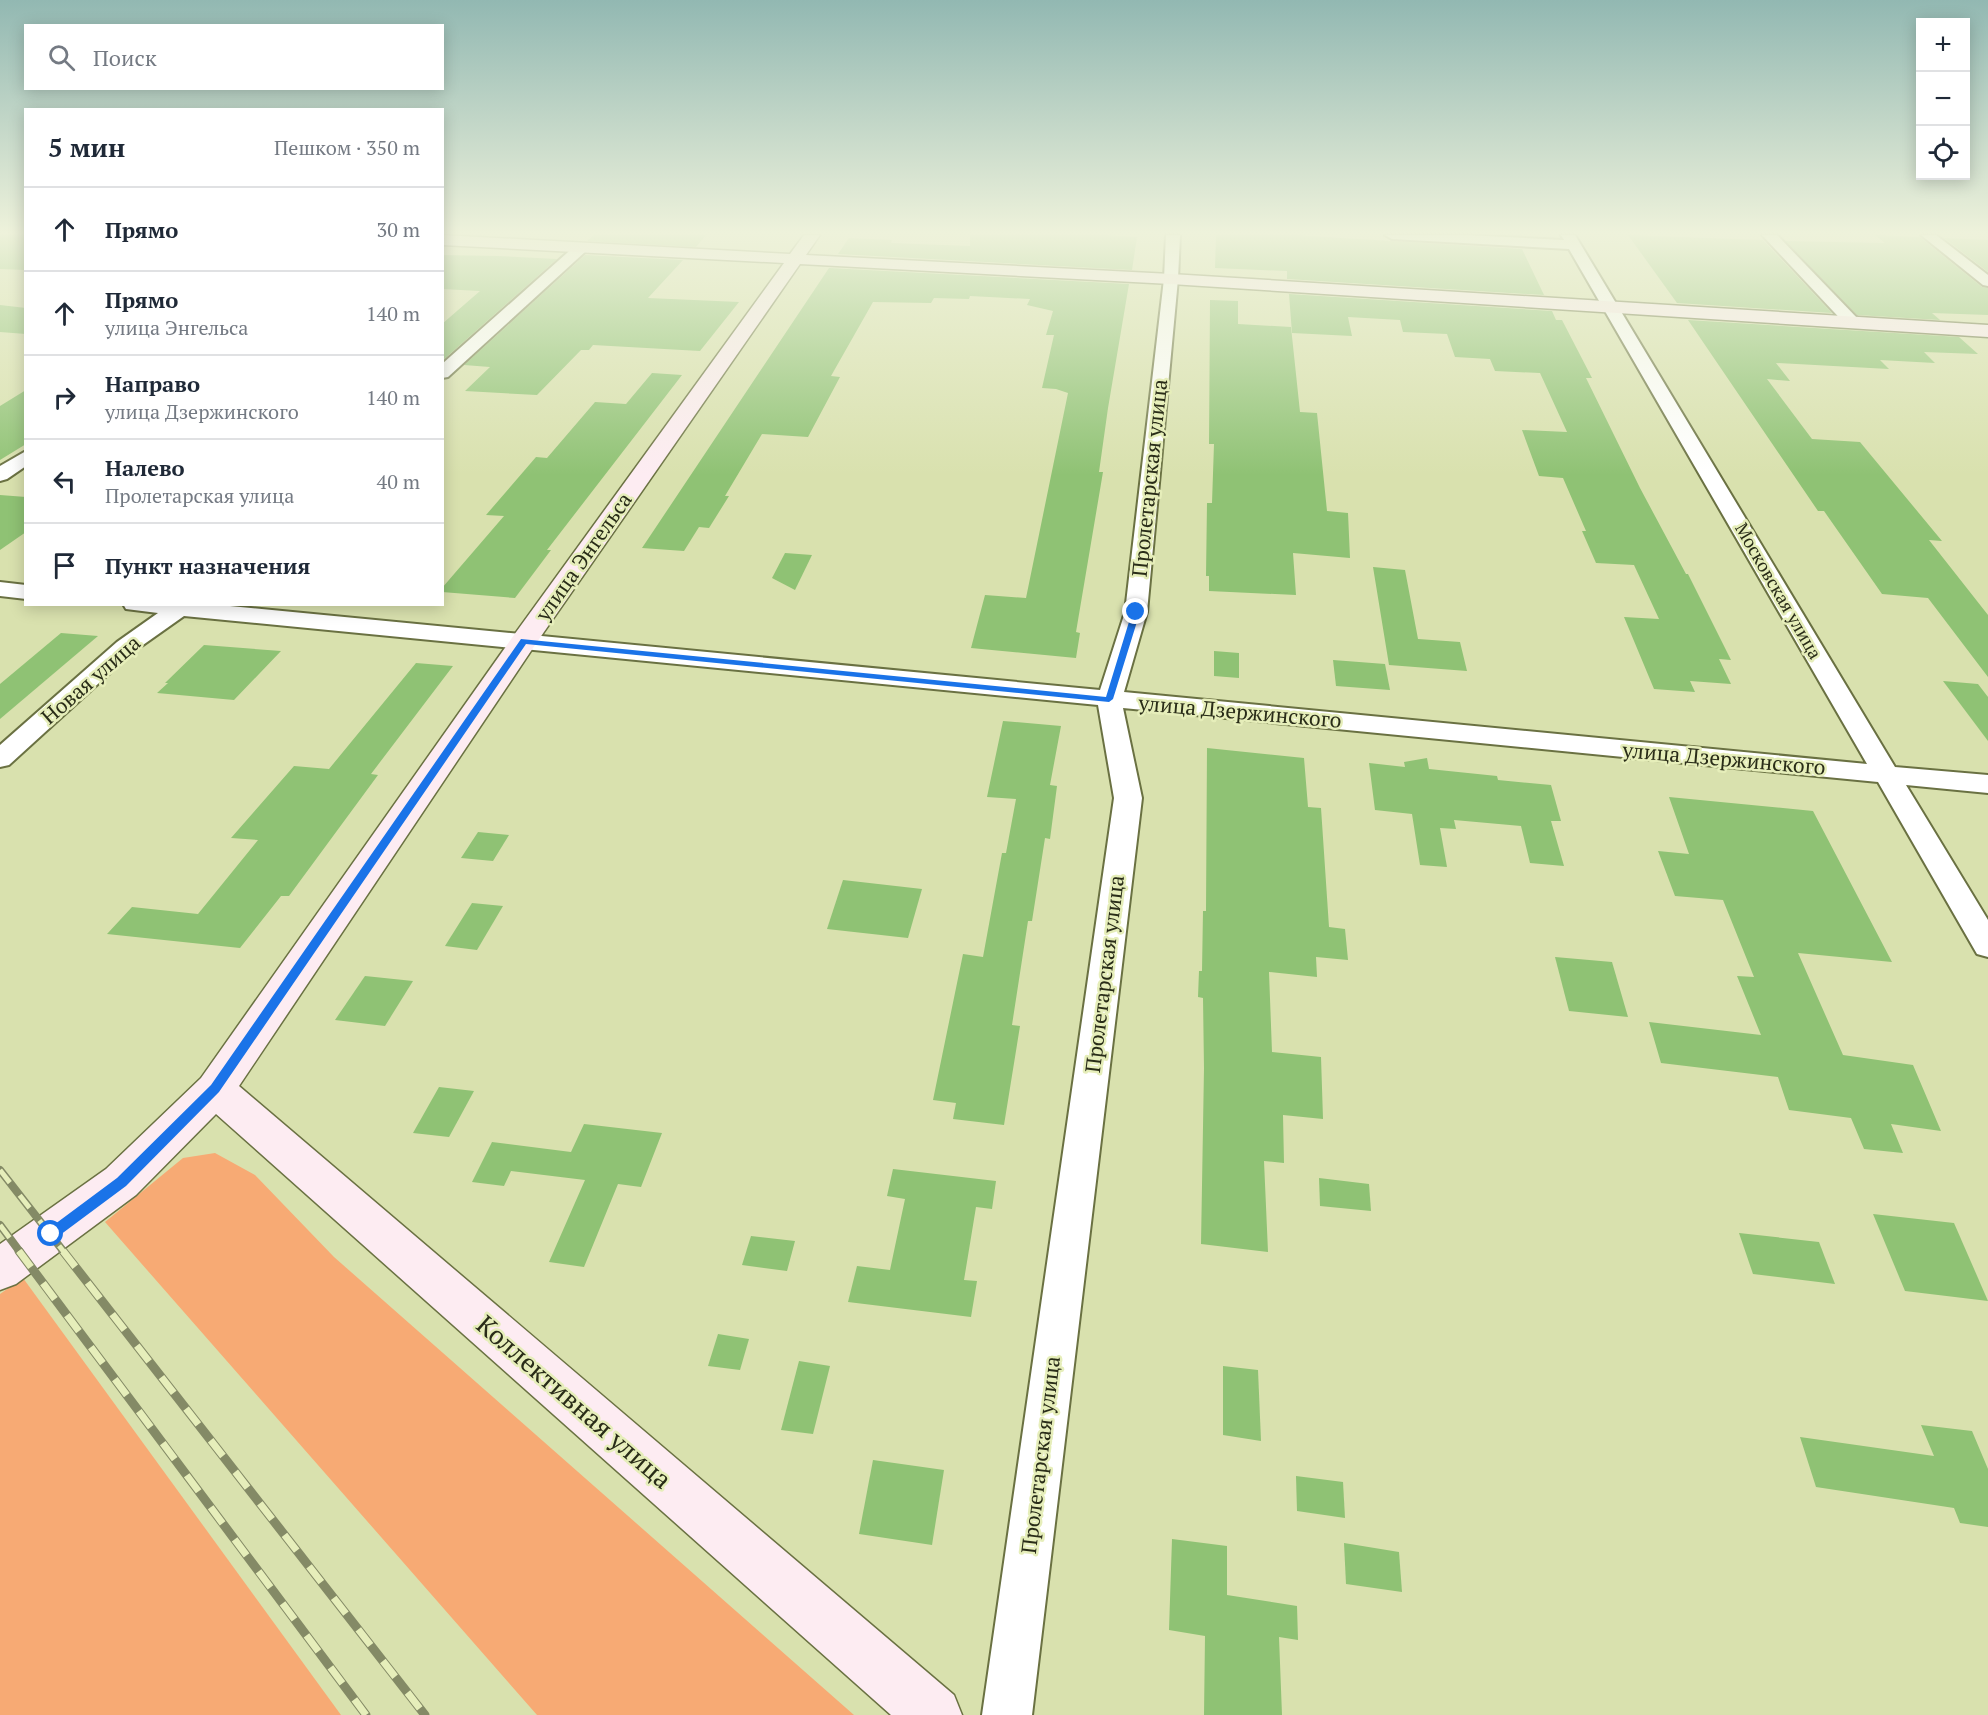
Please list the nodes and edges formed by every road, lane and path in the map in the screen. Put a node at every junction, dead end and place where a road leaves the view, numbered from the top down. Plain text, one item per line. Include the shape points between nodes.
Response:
1 (506, 315) edge
2 (756, 315) edge
3 (1167, 315) edge
4 (1617, 315) edge
5 (1733, 315) edge
6 (1845, 315) edge
7 (1853, 323) junction
8 (1988, 331) edge
9 (444, 371) edge
10 (24, 458) edge
11 (0, 475) edge
12 (0, 589) edge
13 (24, 592) edge
14 (166, 606) edge
15 (182, 607) edge
16 (524, 641) junction
17 (1109, 699) junction
18 (0, 759) edge
19 (1885, 774) junction
20 (1988, 784) edge
21 (1988, 946) edge
22 (215, 1089) junction
23 (0, 1270) edge
24 (934, 1715) edge
25 (1007, 1715) edge

1 - 9 street
2 - 16 street, улица Энгельса
3 - 17 street, Пролетарская улица via 1136,612
4 - 19 street, Московская улица
5 - 7 street
6 - 7 street
7 - 8 street
10 - 11 street
12 - 13 street
14 - 15 street, улица Дзержинского
15 - 16 street, улица Дзержинского
15 - 18 street, Новая улица via 125,647
16 - 17 street, улица Дзержинского
16 - 22 street, улица Энгельса
17 - 19 street, улица Дзержинского
17 - 25 street, Пролетарская улица via 1128,798
19 - 20 street, улица Дзержинского
19 - 21 street, Московская улица
22 - 23 street, улица Энгельса via 121,1182
22 - 24 street, Коллективная улица

